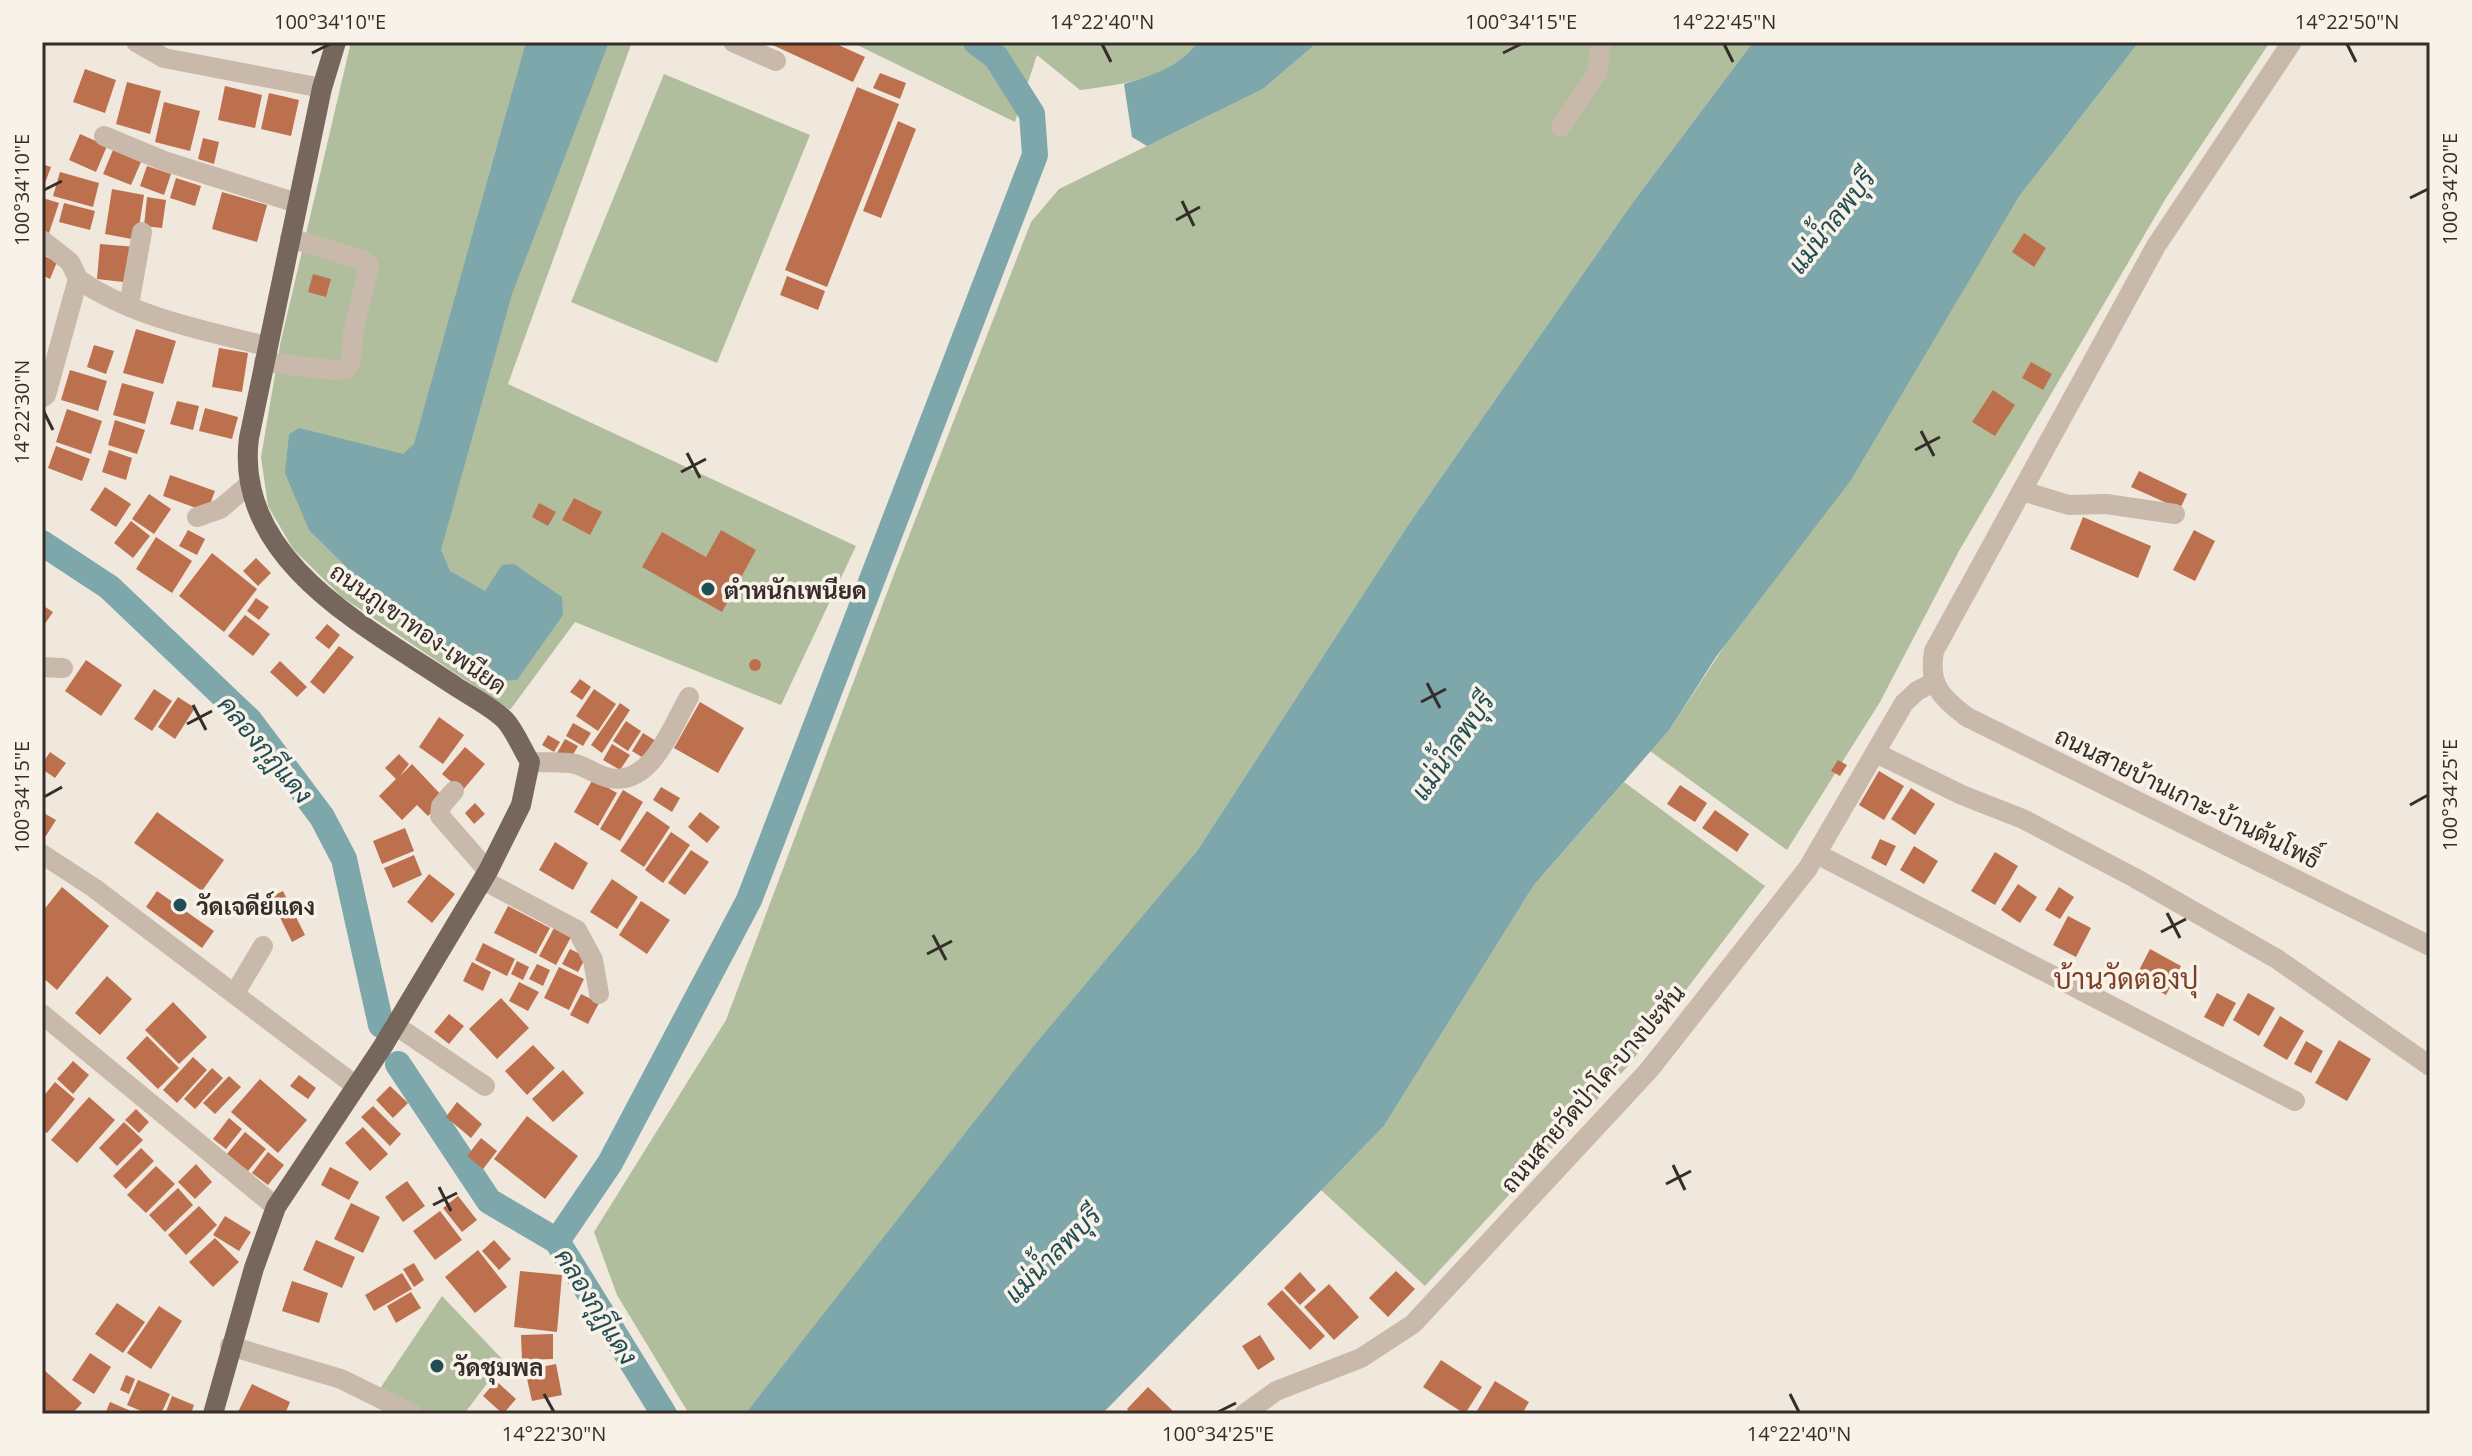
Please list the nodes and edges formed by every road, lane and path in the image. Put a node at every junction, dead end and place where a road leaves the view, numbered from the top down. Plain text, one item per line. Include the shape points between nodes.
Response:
1 (136, 42) edge
2 (336, 42) edge
3 (733, 42) edge
4 (1601, 42) edge
5 (2292, 42) edge
6 (776, 61) dead end
7 (322, 88) junction
8 (1561, 127) dead end
9 (104, 136) dead end
10 (297, 203) junction
11 (142, 232) dead end
12 (290, 238) junction
13 (42, 240) edge
14 (78, 279) junction
15 (129, 305) junction
16 (265, 354) junction
17 (44, 396) edge
18 (251, 483) junction
19 (2022, 491) junction
20 (2175, 514) dead end
21 (197, 517) dead end
22 (42, 667) edge
23 (63, 668) dead end
24 (1934, 682) junction
25 (689, 697) dead end
26 (1876, 753) junction
27 (530, 762) junction
28 (454, 791) dead end
29 (42, 854) edge
30 (1817, 854) junction
31 (486, 876) junction
32 (263, 946) dead end
33 (2430, 946) edge
34 (235, 993) junction
35 (599, 994) dead end
36 (42, 1014) edge
37 (395, 1025) junction
38 (2430, 1066) edge
39 (356, 1086) junction
40 (485, 1086) dead end
41 (2295, 1101) dead end
42 (276, 1207) junction
43 (230, 1346) junction
44 (213, 1414) edge
45 (412, 1414) edge
46 (1244, 1414) edge

1 - 7 street via 164,58
2 - 7 main road, ถนนภูเขาทอง-เพนียด
3 - 6 street
4 - 8 street via 1597,73
5 - 19 street via 2156,246
7 - 10 main road, ถนนภูเขาทอง-เพนียด
9 - 10 street
10 - 12 main road, ถนนภูเขาทอง-เพนียด
11 - 15 street
12 - 16 main road, ถนนภูเขาทอง-เพนียด
12 - 16 street via 369,266 351,362 346,369 334,370
13 - 14 street via 70,262
14 - 15 street via 101,296
14 - 17 street
15 - 16 street
16 - 18 main road, ถนนภูเขาทอง-เพนียด via 247,450
18 - 21 street via 220,509
18 - 27 main road, ถนนภูเขาทอง-เพนียด via 265,528 303,577 334,604 505,720
19 - 20 street via 2069,505 2106,504
19 - 24 street via 1934,651
22 - 23 street
24 - 26 street, ถนนสายวัดป่าโค-บางปะหัน via 1904,703
24 - 33 street, ถนนสายบ้านเกาะ-บ้านต้นโพธิ์ via 1967,717
25 - 27 street via 640,773 609,778 574,764
26 - 30 street, ถนนสายวัดป่าโค-บางปะหัน
26 - 38 street via 2023,819 2135,878 2277,959
27 - 31 main road via 521,805
28 - 31 street via 441,806 440,816
29 - 34 street
30 - 41 street
30 - 46 street, ถนนสายวัดป่าโค-บางปะหัน via 1649,1070 1413,1324 1361,1358 1276,1391
31 - 35 street via 577,930 593,960
31 - 37 main road
32 - 34 street
34 - 39 street
36 - 42 street
37 - 39 main road
37 - 40 street
39 - 42 main road
42 - 43 main road
43 - 44 main road
43 - 45 street via 341,1379

